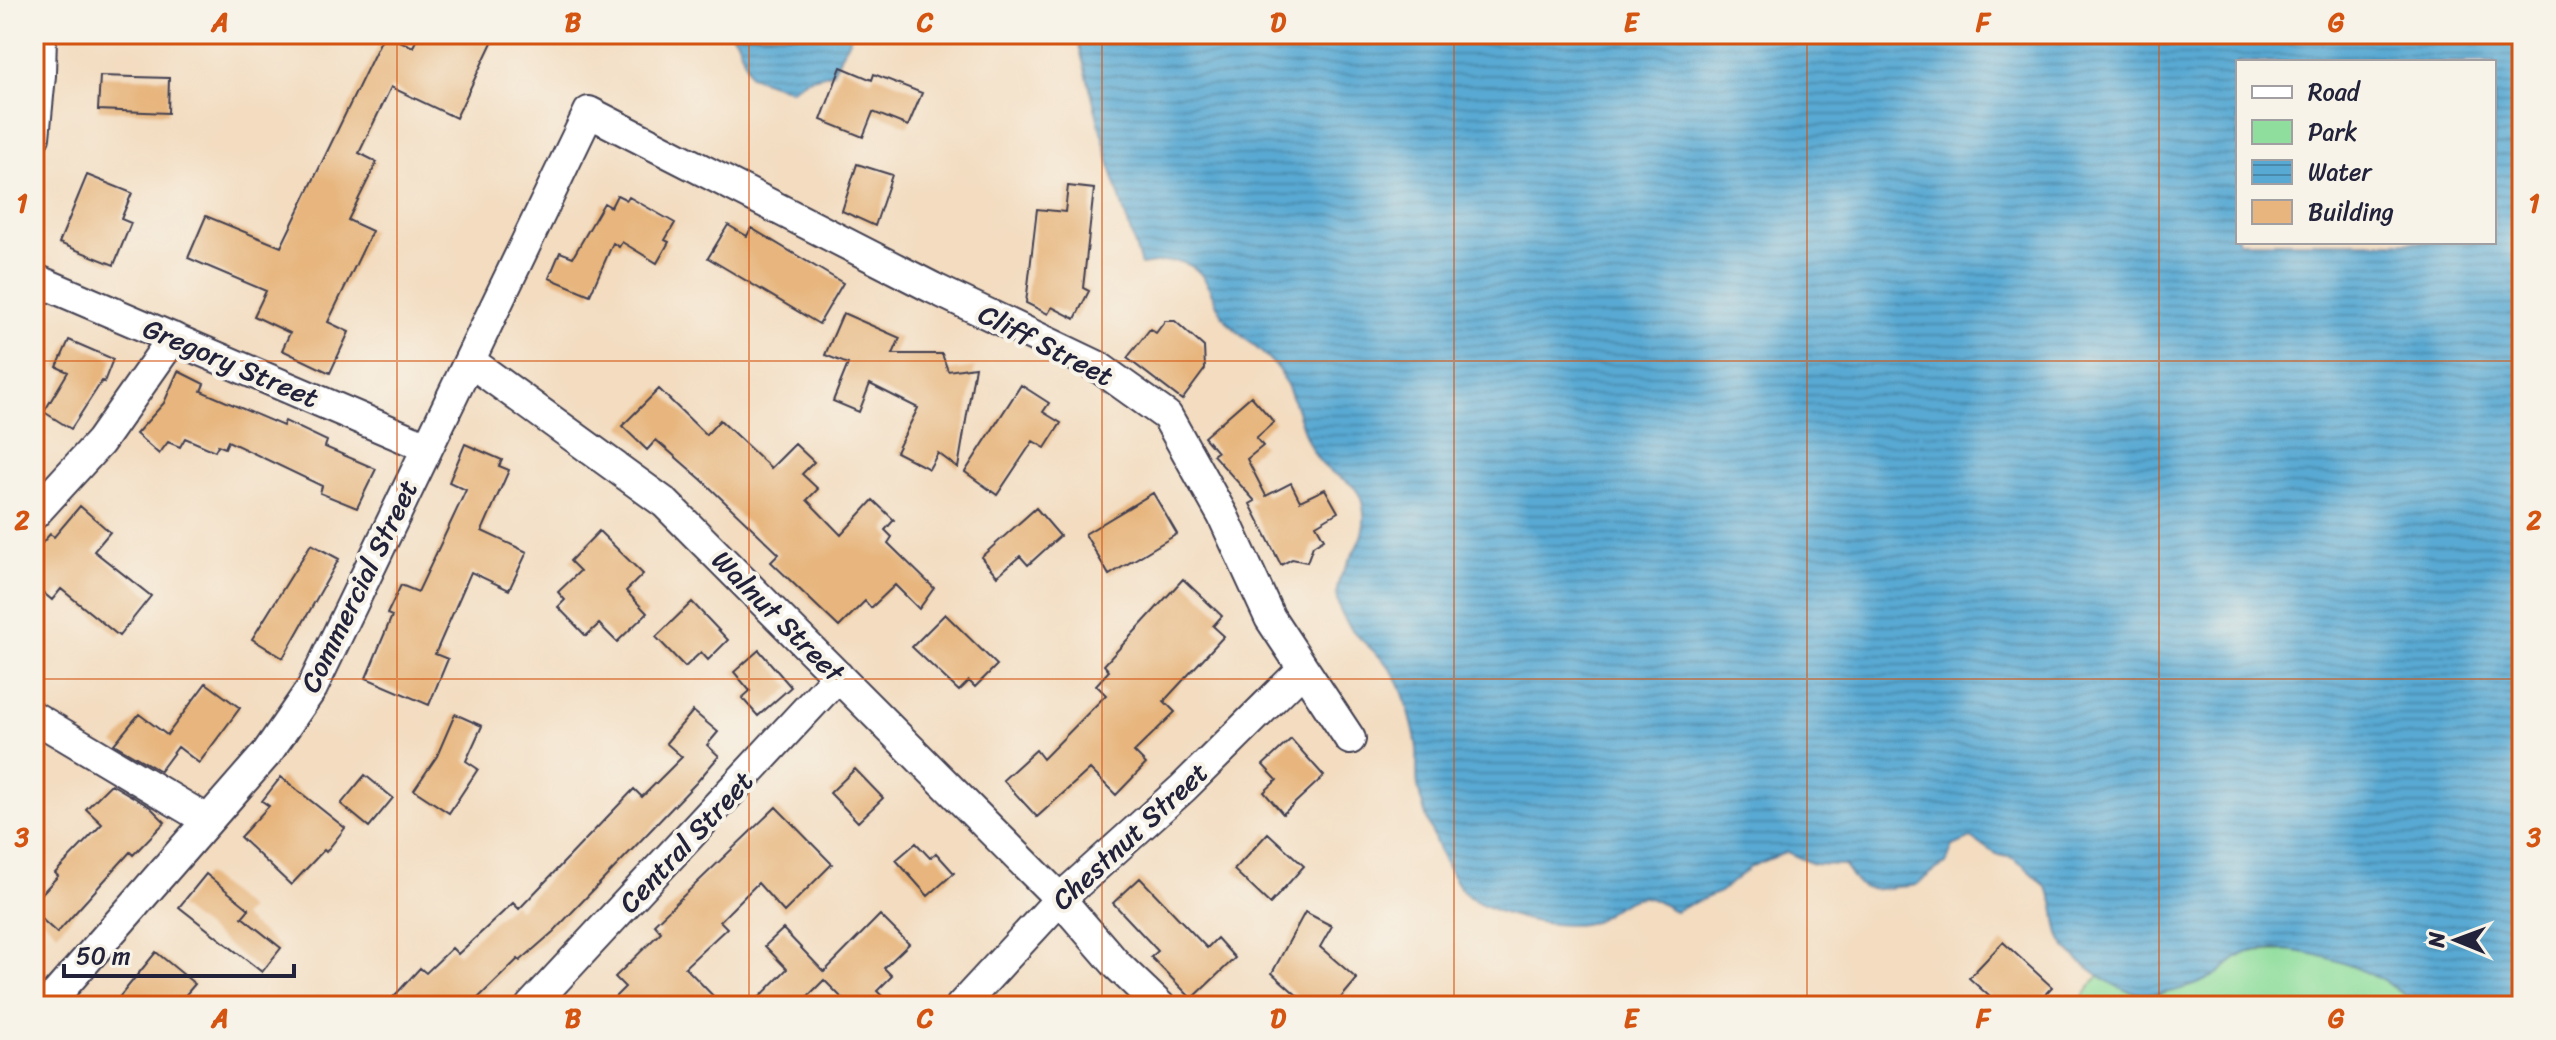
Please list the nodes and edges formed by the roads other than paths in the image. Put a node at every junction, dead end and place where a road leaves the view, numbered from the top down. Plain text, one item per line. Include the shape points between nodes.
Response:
1 (41, 34) edge
2 (589, 112) joint
3 (34, 137) edge
4 (34, 279) edge
5 (173, 338) junction
6 (471, 362) junction
7 (427, 447) junction
8 (34, 514) edge
9 (1303, 669) junction
10 (838, 676) junction
11 (34, 717) edge
12 (1350, 739) dead end
13 (207, 820) junction
14 (1060, 899) junction
15 (46, 1006) edge
16 (531, 1006) edge
17 (961, 1006) edge
18 (1160, 1006) edge

1 - 3 street
2 - 6 street, Commercial Street
2 - 9 street, Cliff Street via 1097,366 1167,416 1223,516 1270,618
4 - 5 street, Gregory Street
5 - 7 street, Gregory Street
5 - 8 street via 100,442
6 - 7 street, Commercial Street
6 - 10 street, Walnut Street via 665,503
7 - 13 street, Commercial Street via 312,688 267,753
9 - 12 street, Cliff Street
9 - 14 street, Chestnut Street
10 - 14 street, Walnut Street
10 - 16 street, Central Street
11 - 13 street
13 - 15 street, Commercial Street
14 - 17 street, Chestnut Street
14 - 18 street, Walnut Street

